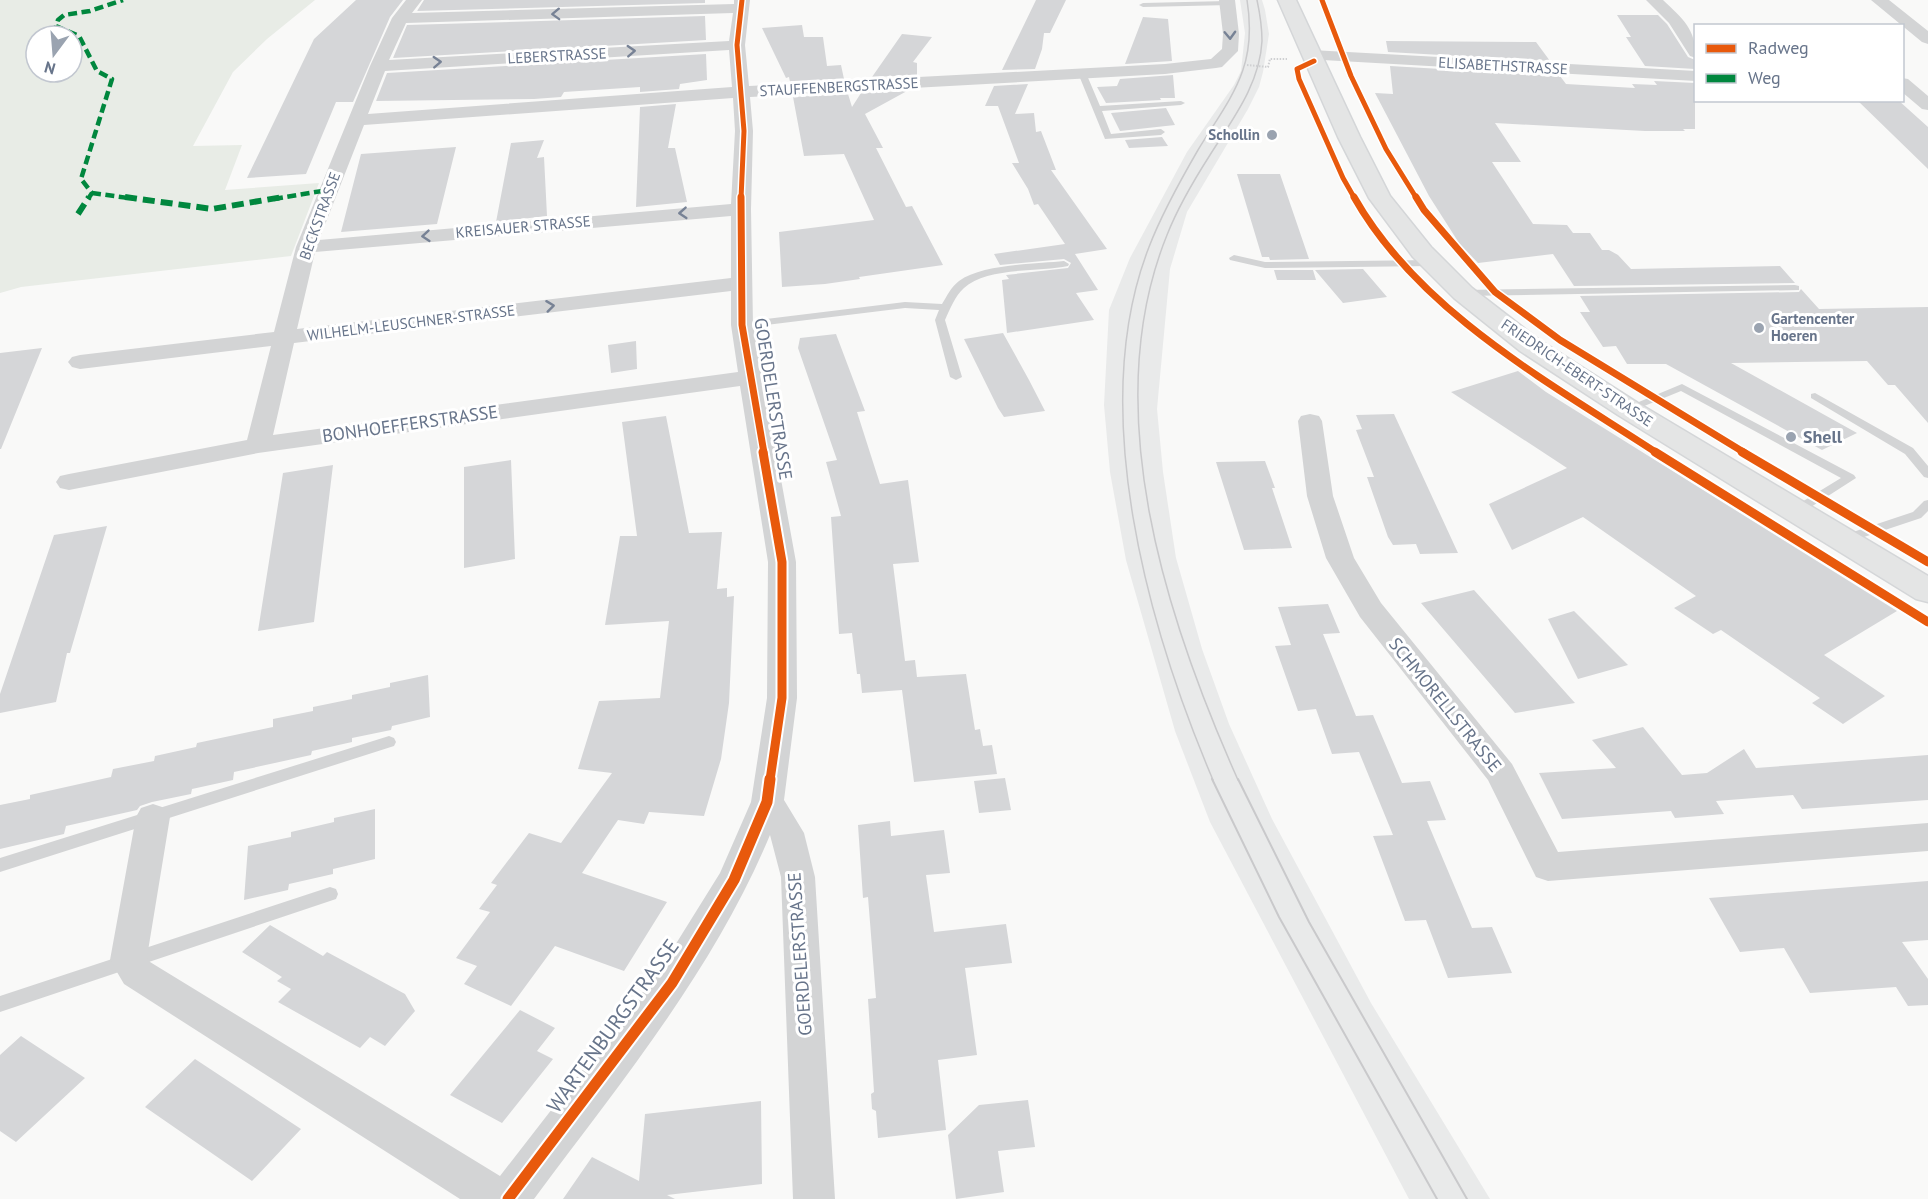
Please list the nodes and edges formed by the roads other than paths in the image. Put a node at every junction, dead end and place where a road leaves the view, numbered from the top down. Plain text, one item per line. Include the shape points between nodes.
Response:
1 (414, 0) edge
2 (1287, 0) edge
3 (1654, 0) edge
4 (1879, 0) edge
5 (1227, 1) edge
6 (741, 4) edge
7 (1143, 6) dead end
8 (400, 18) junction
9 (1928, 39) edge
10 (737, 45) junction
11 (1694, 51) edge
12 (1307, 62) junction
13 (378, 66) junction
14 (1082, 73) junction
15 (1694, 76) edge
16 (1904, 82) edge
17 (1928, 83) edge
18 (1904, 84) edge
19 (739, 92) junction
20 (1181, 103) dead end
21 (1928, 105) edge
22 (1096, 109) junction
23 (357, 120) junction
24 (1161, 132) dead end
25 (741, 209) junction
26 (306, 247) junction
27 (1234, 258) dead end
28 (1432, 263) junction
29 (1064, 264) dead end
30 (741, 284) junction
31 (1795, 288) dead end
32 (1463, 293) junction
33 (946, 307) junction
34 (742, 325) junction
35 (284, 339) junction
36 (80, 362) dead end
37 (752, 377) junction
38 (956, 377) dead end
39 (1815, 396) dead end
40 (1628, 409) junction
41 (1310, 421) dead end
42 (258, 445) junction
43 (1928, 474) edge
44 (69, 482) dead end
45 (1928, 504) edge
46 (1796, 511) junction
47 (1843, 540) junction
48 (1928, 591) edge
49 (389, 742) dead end
50 (767, 802) junction
51 (153, 817) junction
52 (1928, 837) edge
53 (0, 865) edge
54 (330, 894) dead end
55 (128, 960) junction
56 (0, 1004) edge
57 (498, 1199) edge
58 (508, 1199) edge
59 (814, 1199) edge

1 - 8 street, BECKSTRASSE
2 - 12 main road, FRIEDRICH-EBERT-STRASSE
3 - 11 street via 1675,20
4 - 9 street
5 - 7 lane
5 -> 14 street, STAUFFENBERGSTRASSE via 1230,51 1216,63
6 -> 8 street
6 - 10 street, GOERDELERSTRASSE
8 - 13 street, BECKSTRASSE
13 -> 10 street, LEBERSTRASSE
10 - 19 street, GOERDELERSTRASSE
12 - 15 street, ELISABETHSTRASSE
12 - 28 main road, FRIEDRICH-EBERT-STRASSE via 1380,198
13 - 23 street, BECKSTRASSE
14 - 19 street, STAUFFENBERGSTRASSE
14 - 22 lane
16 - 17 street
18 - 21 street
19 - 23 street, STAUFFENBERGSTRASSE
19 - 25 street, GOERDELERSTRASSE via 744,131
20 - 22 lane
22 - 24 lane via 1108,137
23 - 26 street, BECKSTRASSE
25 -> 26 street, KREISAUER STRASSE
25 - 30 street, GOERDELERSTRASSE
26 - 35 street, BECKSTRASSE
27 - 28 lane via 1264,265
28 - 32 main road, FRIEDRICH-EBERT-STRASSE
29 - 33 lane via 965,281
30 - 34 street, GOERDELERSTRASSE
35 -> 30 street, WILHELM-LEUSCHNER-STRASSE
31 - 32 lane
32 - 40 main road, FRIEDRICH-EBERT-STRASSE via 1529,345
33 - 34 lane via 905,305
33 - 38 lane via 940,320
34 - 37 street, GOERDELERSTRASSE
35 - 36 street, WILHELM-LEUSCHNER-STRASSE
35 - 42 street, BECKSTRASSE
37 - 42 street, BONHOEFFERSTRASSE
37 - 50 street, GOERDELERSTRASSE via 782,562 782,698
39 - 43 lane via 1909,451
40 - 46 main road, FRIEDRICH-EBERT-STRASSE
40 - 46 lane via 1682,387 1850,478
41 - 52 street, SCHMORELLSTRASSE via 1320,496 1340,558 1370,610 1501,773 1548,867
42 - 44 street, BONHOEFFERSTRASSE
45 - 47 lane via 1917,515
46 - 47 main road, FRIEDRICH-EBERT-STRASSE
47 - 48 main road, FRIEDRICH-EBERT-STRASSE
49 - 51 lane
50 - 58 street, WARTENBURGSTRASSE via 734,880 672,983
50 - 59 street, GOERDELERSTRASSE via 787,833 798,877
51 - 53 lane
51 - 55 street
54 - 55 lane
55 - 56 lane
55 - 57 street via 137,973

